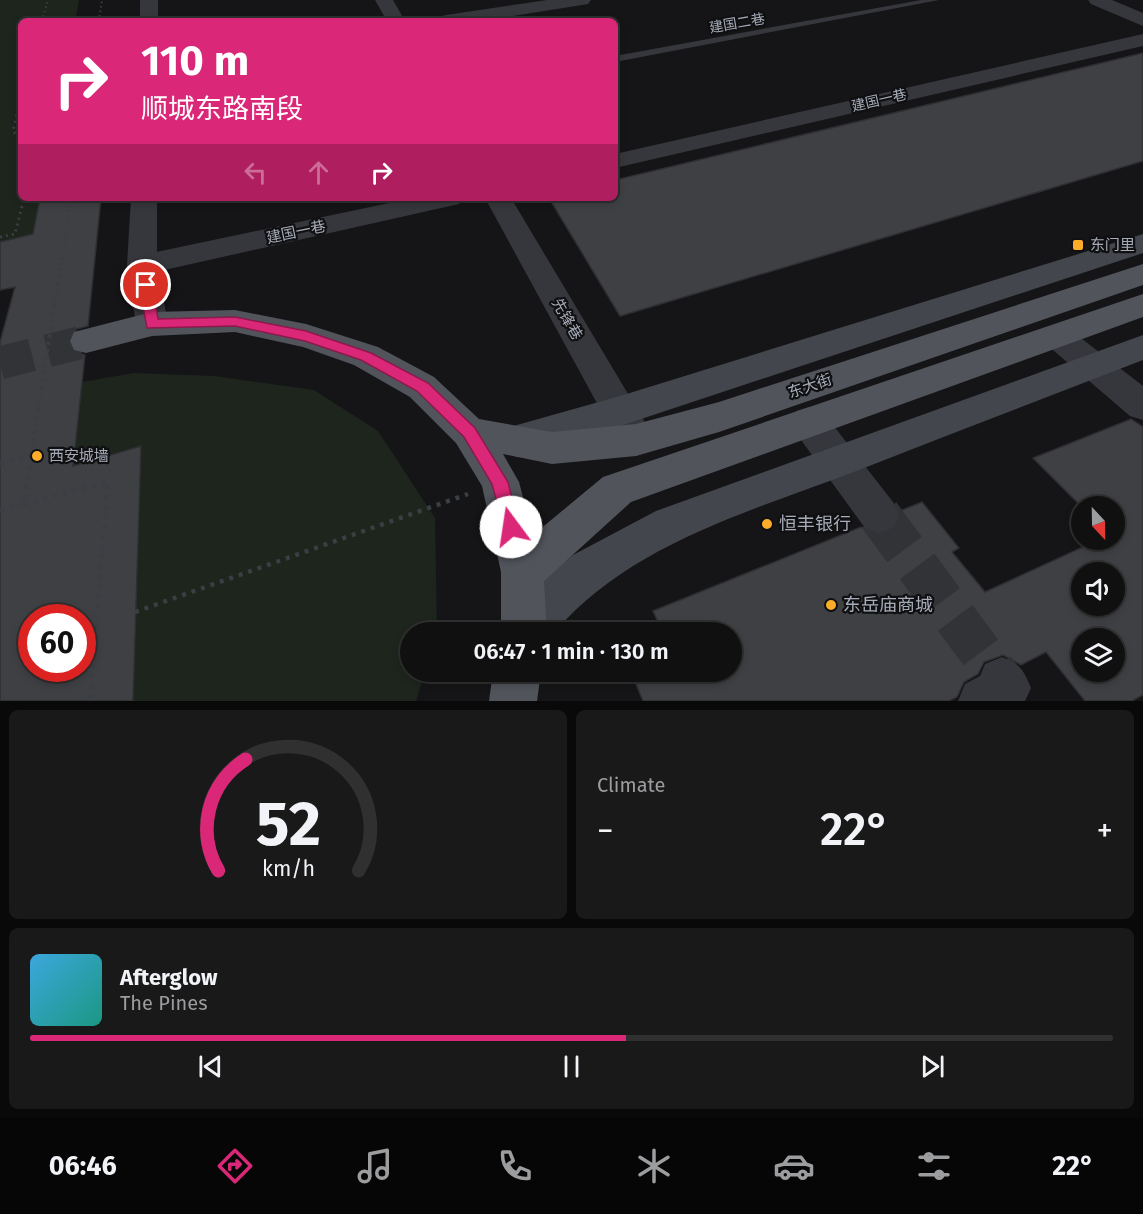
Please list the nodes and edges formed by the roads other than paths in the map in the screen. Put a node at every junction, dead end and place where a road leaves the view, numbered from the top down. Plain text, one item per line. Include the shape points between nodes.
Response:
1 (149, 0) edge
2 (384, 0) edge
3 (582, 0) edge
4 (935, 0) edge
5 (1097, 0) edge
6 (149, 18) edge
7 (394, 18) edge
8 (465, 18) edge
9 (1143, 20) edge
10 (1143, 40) edge
11 (618, 58) edge
12 (618, 160) edge
13 (144, 201) edge
14 (436, 201) edge
15 (500, 201) edge
16 (1143, 243) edge
17 (142, 266) junction
18 (1143, 274) edge
19 (1143, 305) edge
20 (152, 324) junction
21 (1057, 336) junction
22 (86, 341) tunnel mouth
23 (1143, 347) edge
24 (1093, 365) junction
25 (1143, 406) edge
26 (809, 422) junction
27 (628, 426) junction
28 (469, 432) junction
29 (838, 461) junction
30 (879, 515) tunnel mouth
31 (522, 572) junction
32 (524, 622) edge
33 (534, 622) edge
34 (516, 682) edge
35 (513, 701) edge

1 - 6 street
2 - 7 street
3 - 8 street
4 - 11 lane, 建国二巷
5 - 9 street
10 - 12 street, 建国一巷
13 - 17 street
14 - 17 street, 建国一巷
15 - 27 street, 先锋巷
16 - 27 main road
17 - 20 street
18 - 27 main road, 东大街 via 719,417
19 - 21 main road
20 - 22 main road
20 - 28 main road via 235,321 306,336 366,356 423,387
21 - 24 street
21 - 26 main road
23 - 24 main road
24 - 25 street
24 - 29 main road
26 - 29 street
26 - 31 main road via 617,489
27 - 28 main road, 东大街 via 552,448
28 - 31 main road via 500,482
29 - 30 street
29 - 33 main road via 670,524 630,545 579,578
31 - 32 main road
34 - 35 main road

